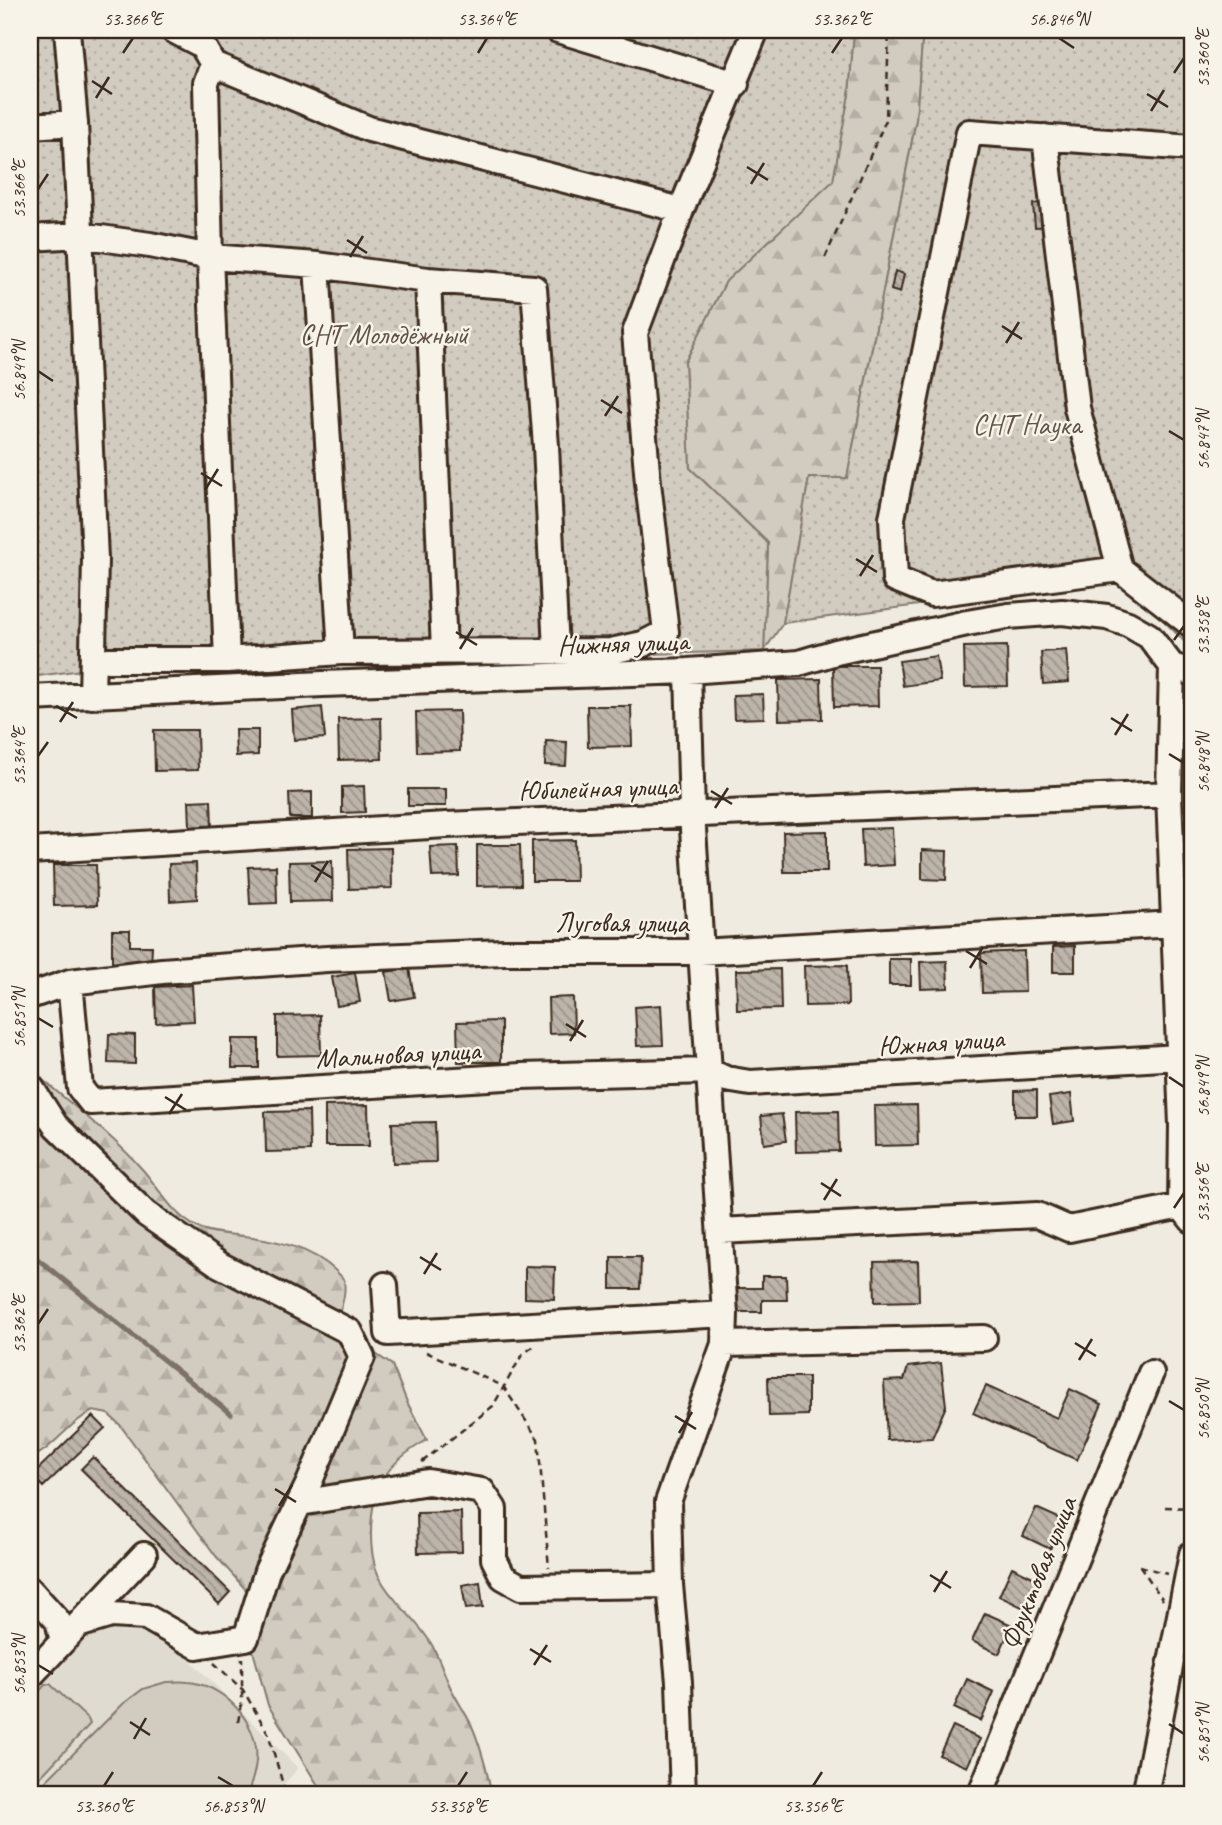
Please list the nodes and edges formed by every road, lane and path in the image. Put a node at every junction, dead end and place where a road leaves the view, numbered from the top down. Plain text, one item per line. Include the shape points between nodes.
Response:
1 (67, 30) edge
2 (173, 30) edge
3 (558, 30) edge
4 (756, 30) edge
5 (889, 30) edge
6 (213, 64) junction
7 (736, 84) junction
8 (75, 123) junction
9 (30, 126) edge
10 (1045, 137) junction
11 (1192, 148) edge
12 (681, 210) junction
13 (80, 235) junction
14 (30, 238) edge
15 (210, 257) junction
16 (825, 258) dead end
17 (317, 265) junction
18 (428, 280) junction
19 (1120, 569) junction
20 (1192, 625) edge
21 (556, 650) junction
22 (444, 651) junction
23 (341, 652) junction
24 (108, 660) dead end
25 (227, 660) junction
26 (1182, 669) edge
27 (688, 671) junction
28 (92, 696) junction
29 (30, 698) edge
30 (1169, 794) junction
31 (692, 814) junction
32 (30, 851) edge
33 (1175, 924) junction
34 (700, 952) junction
35 (70, 982) junction
36 (30, 996) edge
37 (1178, 1057) junction
38 (709, 1071) junction
39 (30, 1087) edge
40 (1186, 1213) edge
41 (720, 1231) junction
42 (385, 1285) dead end
43 (725, 1314) junction
44 (984, 1338) dead end
45 (542, 1341) dead end
46 (724, 1344) junction
47 (421, 1349) dead end
48 (1151, 1373) dead end
49 (503, 1386) junction
50 (415, 1468) dead end
51 (300, 1503) junction
52 (1165, 1507) dead end
53 (1192, 1508) edge
54 (1192, 1554) edge
55 (144, 1555) dead end
56 (1187, 1580) junction
57 (670, 1585) junction
58 (551, 1587) junction
59 (30, 1590) edge
60 (1179, 1622) junction
61 (70, 1633) junction
62 (246, 1638) junction
63 (197, 1646) junction
64 (30, 1676) edge
65 (243, 1690) junction
66 (238, 1722) dead end
67 (286, 1795) edge
68 (683, 1795) edge
69 (980, 1795) edge
70 (1145, 1795) edge

1 - 8 street
2 - 6 street via 202,45
3 - 7 street
4 - 7 street
5 - 16 path via 886,120
6 - 12 street via 369,129
6 - 15 street via 206,83
7 - 12 street
8 - 9 street
8 - 13 street
10 - 11 street
10 - 19 street via 1077,408
10 - 19 street via 969,132 892,518 895,579 932,594
12 - 21 street via 635,333 666,632 643,644 611,651
13 - 14 street
13 - 15 street
13 - 28 street via 95,559
15 - 17 street
15 - 25 street
17 - 18 street
17 - 23 street
18 - 21 street via 534,288
18 - 22 street
19 - 20 street
21 - 22 street
22 - 23 street
23 - 25 street
24 - 25 street
26 - 27 street, Нижняя улица via 1149,636 1128,624 1062,612 967,623 799,663
26 - 30 street
27 - 28 street, Нижняя улица
27 - 31 street
28 - 29 street, Нижняя улица
30 - 31 street, Юбилейная улица
30 - 33 street
31 - 32 street, Юбилейная улица
31 - 34 street
33 - 34 street, Луговая улица
33 - 37 street
34 - 35 street, Луговая улица via 504,952 327,959
34 - 38 street
35 - 36 street, Луговая улица
35 - 38 street, Малиновая улица via 80,1088 91,1102 521,1076
37 - 38 street, Южная улица via 750,1083
37 - 40 street
38 - 41 street
39 - 51 street via 55,1125 146,1214 220,1265 350,1332 362,1357
40 - 41 street via 1069,1228 1037,1215
41 - 43 street
42 - 43 street via 388,1333
43 - 46 street
44 - 46 street
45 - 49 path via 522,1354
46 - 57 street via 668,1502
47 - 49 path
48 - 69 street, Фруктовая улица
49 - 50 path via 493,1406
49 - 58 path via 538,1439
51 - 58 street via 428,1482 482,1491 494,1509 494,1559 503,1577 521,1587
51 - 62 street via 267,1571
52 - 53 path
54 - 56 street
55 - 61 street
56 - 60 street
56 - 60 path via 1140,1566
57 - 58 street
57 - 68 street
59 - 61 street
60 - 70 street
61 - 63 street via 111,1615 146,1617
61 - 64 street
62 - 63 street
62 - 65 path
63 - 65 path
65 - 66 path
65 - 67 path via 268,1733

